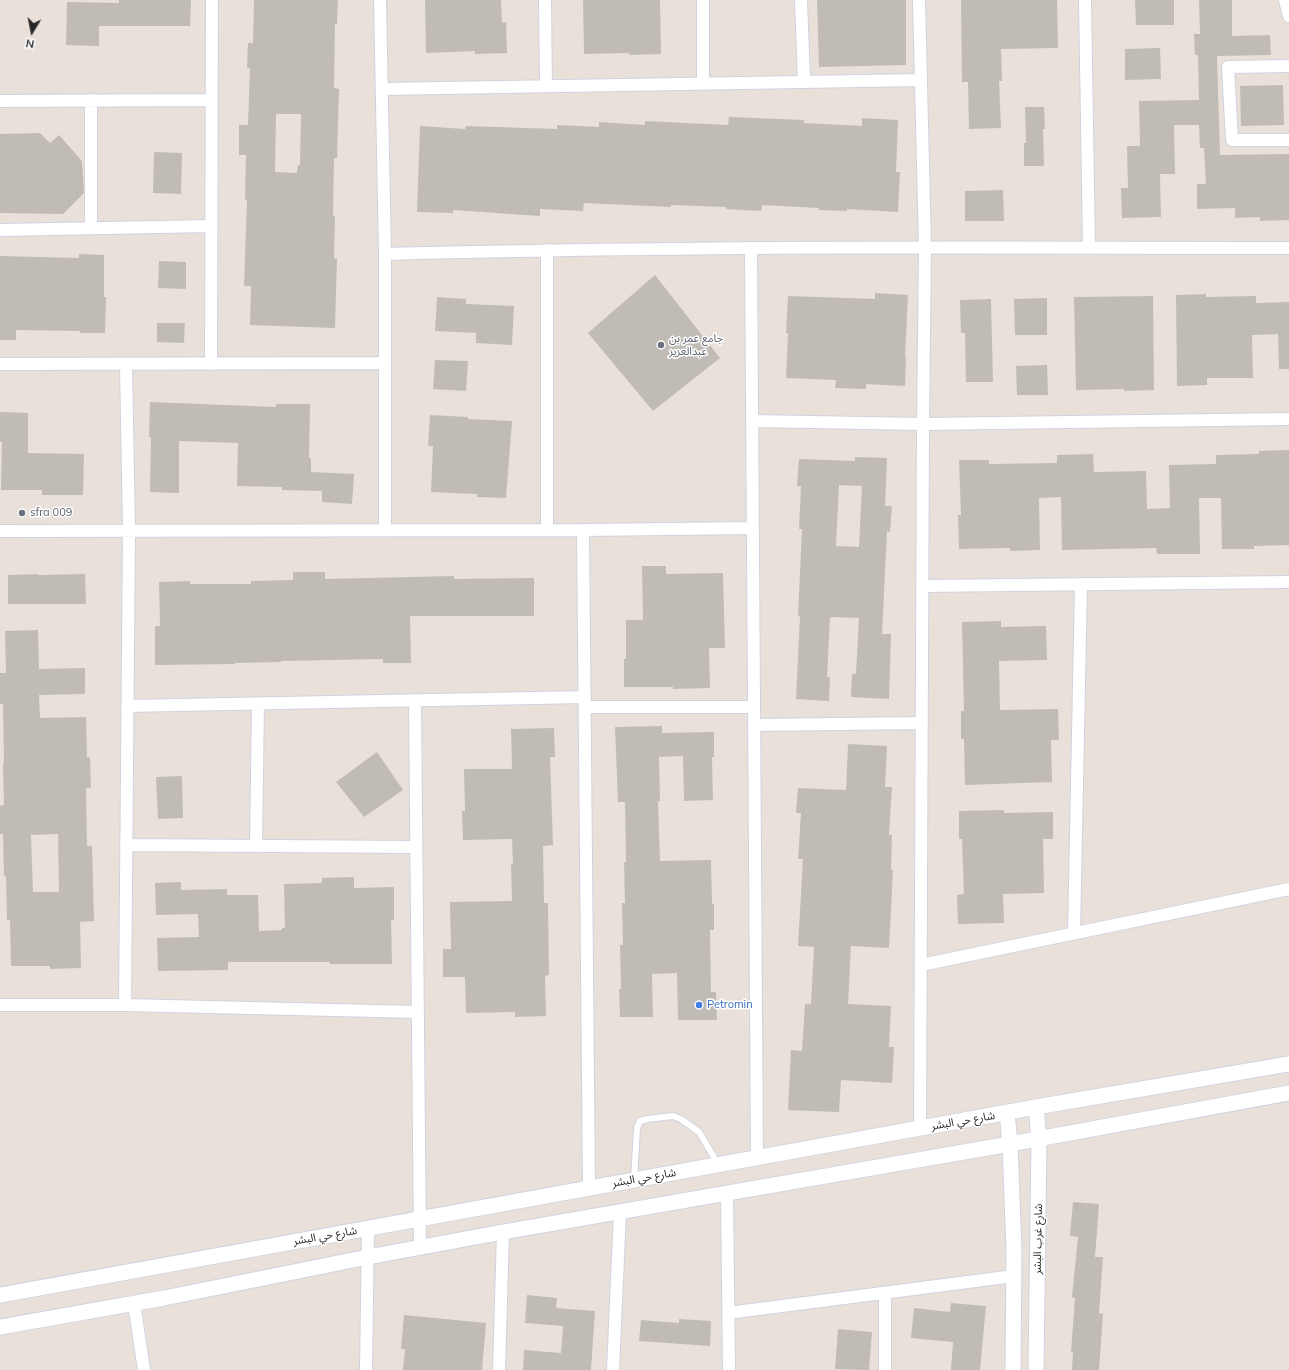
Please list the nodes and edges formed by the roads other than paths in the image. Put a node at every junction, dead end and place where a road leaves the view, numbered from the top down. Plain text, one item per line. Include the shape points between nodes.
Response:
1 (212, 0) edge
2 (380, 0) edge
3 (545, 0) edge
4 (703, 0) edge
5 (801, 0) edge
6 (919, 0) edge
7 (1086, 0) edge
8 (1285, 0) edge
9 (1289, 16) edge
10 (1289, 66) edge
11 (921, 80) junction
12 (804, 82) junction
13 (703, 83) junction
14 (546, 86) junction
15 (382, 89) junction
16 (91, 100) junction
17 (212, 100) junction
18 (0, 101) edge
19 (1289, 140) edge
20 (211, 226) junction
21 (91, 228) junction
22 (0, 230) edge
23 (925, 247) junction
24 (1089, 247) junction
25 (752, 248) junction
26 (1289, 248) edge
27 (547, 250) junction
28 (385, 254) junction
29 (385, 363) junction
30 (0, 364) edge
31 (126, 364) junction
32 (211, 364) junction
33 (1289, 419) edge
34 (753, 421) junction
35 (923, 424) junction
36 (753, 528) junction
37 (0, 530) edge
38 (129, 530) junction
39 (385, 530) junction
40 (547, 530) junction
41 (583, 530) junction
42 (1289, 582) edge
43 (1081, 584) junction
44 (922, 586) junction
45 (415, 701) junction
46 (585, 702) junction
47 (258, 704) junction
48 (127, 706) junction
49 (754, 707) junction
50 (922, 723) junction
51 (754, 725) junction
52 (126, 845) junction
53 (256, 846) junction
54 (416, 847) junction
55 (1289, 889) edge
56 (1074, 934) junction
57 (921, 965) junction
58 (0, 1005) edge
59 (125, 1006) junction
60 (418, 1012) junction
61 (1289, 1064) edge
62 (1289, 1093) edge
63 (1036, 1107) junction
64 (1007, 1113) junction
65 (920, 1129) junction
66 (1039, 1139) junction
67 (1010, 1144) junction
68 (757, 1158) junction
69 (718, 1164) junction
70 (634, 1180) junction
71 (589, 1188) junction
72 (727, 1194) junction
73 (620, 1212) junction
74 (419, 1219) junction
75 (368, 1228) junction
76 (503, 1232) junction
77 (420, 1247) junction
78 (368, 1257) junction
79 (1014, 1276) junction
80 (885, 1293) junction
81 (0, 1295) edge
82 (134, 1303) junction
83 (728, 1313) junction
84 (0, 1327) edge
85 (144, 1370) edge
86 (366, 1370) edge
87 (499, 1370) edge
88 (613, 1370) edge
89 (729, 1370) edge
90 (885, 1370) edge
91 (1013, 1370) edge
92 (1036, 1370) edge

1 - 17 street
2 - 15 street
3 - 14 street
4 - 13 street
5 - 12 street
6 - 11 street
7 - 24 street
8 - 9 street
10 - 19 street via 1228,67 1232,140
11 - 12 street
11 - 23 street
12 - 13 street
13 - 14 street
14 - 15 street
15 - 28 street
16 - 17 street
16 - 18 street
16 - 21 street
17 - 20 street
20 - 21 street
20 - 32 street
21 - 22 street
23 - 24 street
23 - 25 street
23 - 35 street
24 - 26 street
25 - 27 street
25 - 34 street
27 - 28 street
27 - 40 street
28 - 29 street
29 - 32 street
29 - 39 street
30 - 31 street
31 - 32 street
31 - 38 street
33 - 35 street
34 - 35 street
34 - 36 street
35 - 44 street
36 - 41 street
36 - 49 street
37 - 38 street
38 - 39 street
38 - 48 street
39 - 40 street
40 - 41 street
41 - 46 street
42 - 43 street
43 - 44 street
43 - 56 street
44 - 50 street
45 - 46 street
45 - 47 street
45 - 54 street
46 - 49 street
46 - 71 street
47 - 48 street
47 - 53 street
48 - 52 street
49 - 51 street
50 - 51 street
50 - 57 street
51 - 68 street
52 - 53 street
52 - 59 street
53 - 54 street
54 - 60 street
55 - 56 street
56 - 57 street
57 - 65 street
58 - 59 street
59 - 60 street
60 - 74 street
61 - 63 street, شارع حي البشر
62 - 66 street
63 - 64 street, شارع حي البشر
63 - 66 street, شارع غرب البشر
64 - 65 street, شارع حي البشر
64 - 67 street
65 - 68 street, شارع حي البشر
66 - 67 street
66 - 92 street, شارع غرب البشر
67 - 72 street
67 - 79 street
68 - 69 street, شارع حي البشر
69 - 70 street, شارع حي البشر
69 - 70 lane via 699,1132 681,1119 673,1116 648,1119 640,1121 637,1128
70 - 71 street, شارع حي البشر
71 - 74 street, شارع حي البشر
72 - 73 street
72 - 83 street
73 - 76 street
73 - 88 street
74 - 75 street, شارع حي البشر
74 - 77 street
75 - 78 street
75 - 81 street, شارع حي البشر
76 - 77 street
76 - 87 street
77 - 78 street
78 - 82 street
78 - 86 street
79 - 80 street
79 - 91 street
80 - 83 street
80 - 90 street
82 - 84 street
82 - 85 street
83 - 89 street

